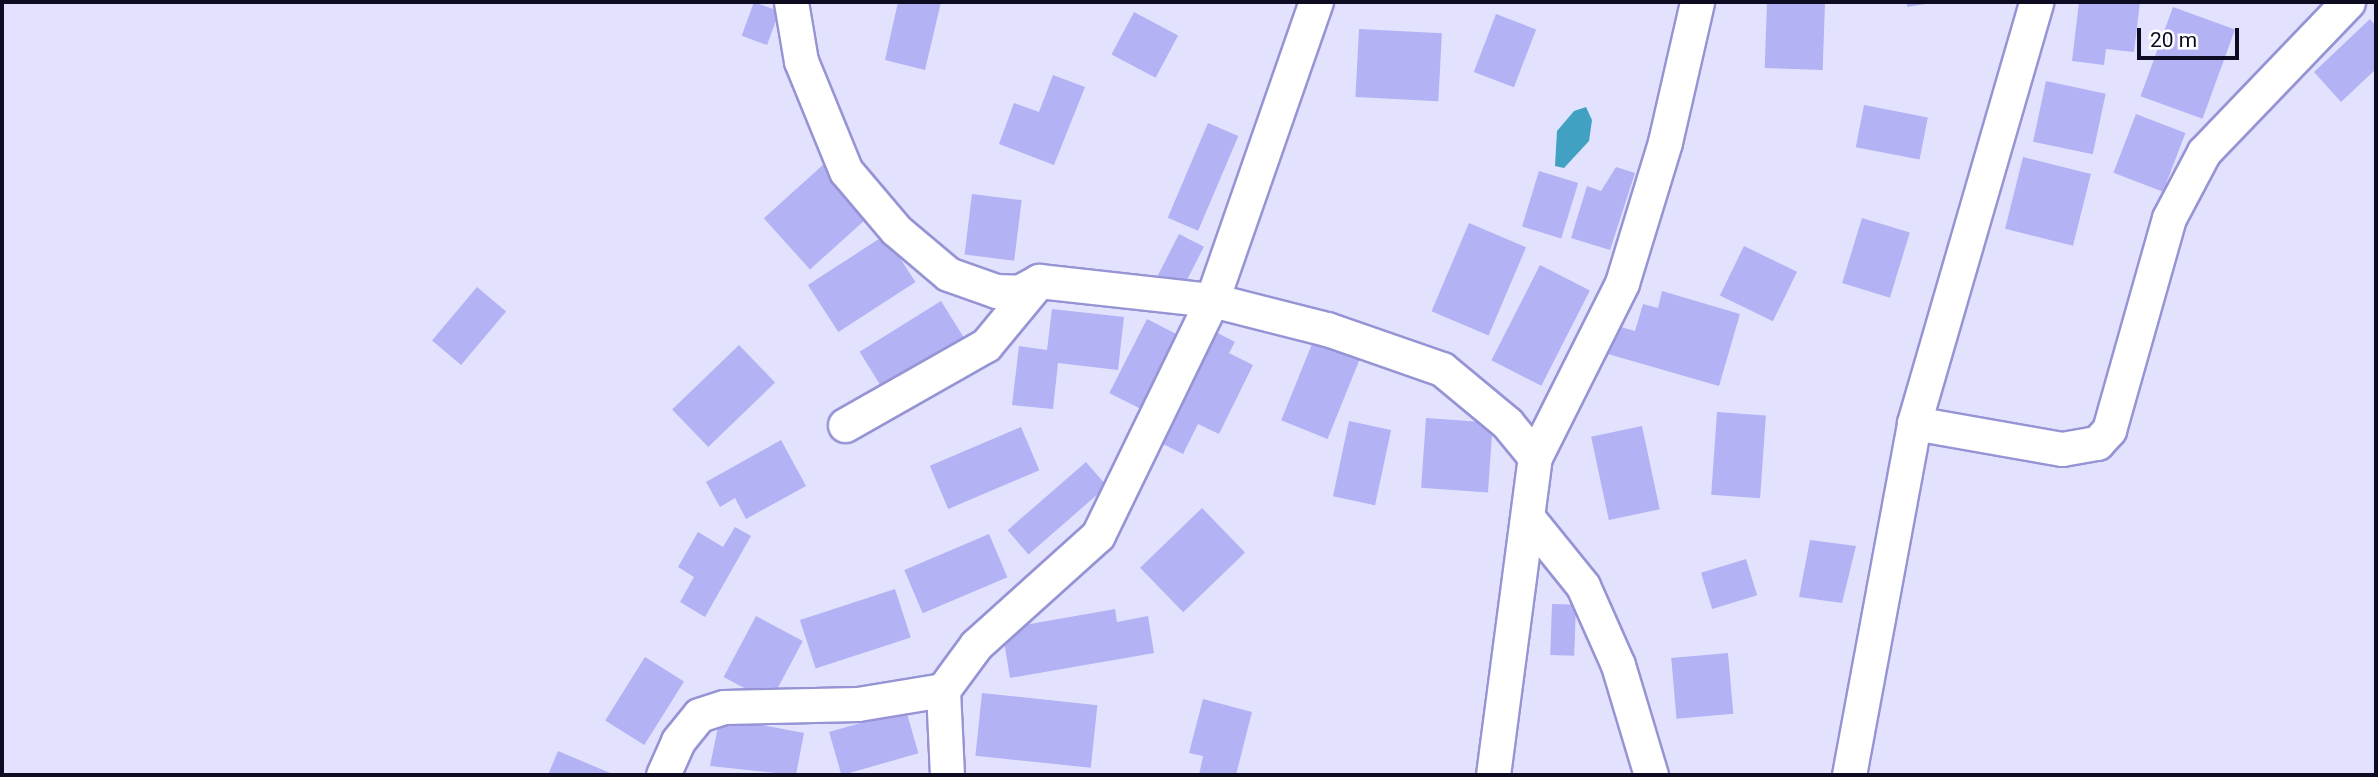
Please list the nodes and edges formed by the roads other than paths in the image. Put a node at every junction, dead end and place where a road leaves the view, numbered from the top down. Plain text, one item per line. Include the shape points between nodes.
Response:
1 (791, 2) edge
2 (1316, 2) edge
3 (1698, 2) edge
4 (2036, 2) edge
5 (2348, 2) edge
6 (1039, 282) junction
7 (1212, 300) junction
8 (1914, 423) junction
9 (845, 425) dead end
10 (1535, 457) junction
11 (1530, 519) junction
12 (943, 690) junction
13 (663, 775) edge
14 (947, 775) edge
15 (1493, 775) edge
16 (1651, 775) edge
17 (1849, 775) edge

1 - 6 street via 801,61 823,126 846,171 896,230 948,274 969,282 1020,292
2 - 7 street
3 - 10 street via 1665,142 1622,283
4 - 8 street
5 - 8 street via 2204,152 2169,218 2109,430 2097,443 2063,449
6 - 7 street
6 - 9 street via 986,345
7 - 10 street via 1327,329 1443,369 1507,423
7 - 12 street via 1098,536 976,645
8 - 17 street
10 - 11 street
11 - 15 street
11 - 16 street via 1583,586 1618,665
12 - 13 street via 858,704 724,707 699,715
12 - 14 street

